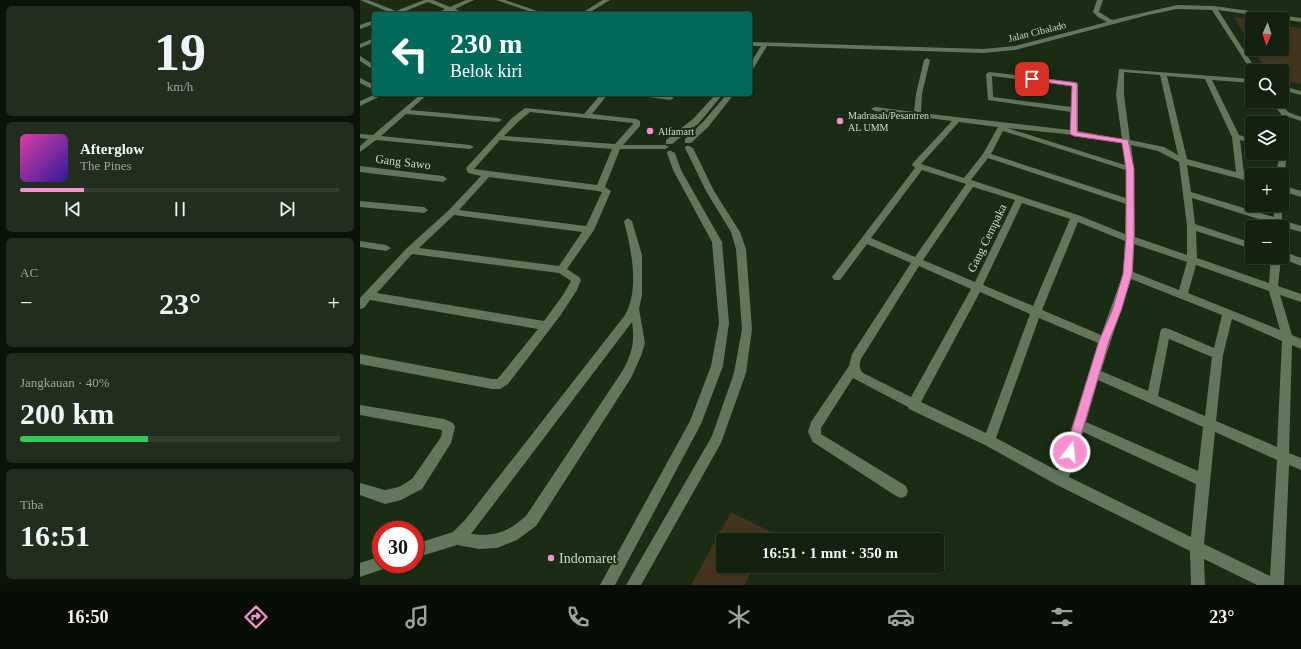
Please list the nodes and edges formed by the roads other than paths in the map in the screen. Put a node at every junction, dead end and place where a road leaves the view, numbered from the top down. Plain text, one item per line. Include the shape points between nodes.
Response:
1 (363, 0) edge
2 (429, 0) edge
3 (471, 0) edge
4 (499, 0) edge
5 (607, 0) edge
6 (1100, 0) edge
7 (1214, 8) junction
8 (450, 9) junction
9 (393, 12) edge
10 (398, 12) edge
11 (443, 12) edge
12 (458, 12) edge
13 (537, 12) edge
14 (586, 12) edge
15 (1301, 20) edge
16 (1111, 22) junction
17 (372, 23) edge
18 (360, 27) edge
19 (372, 41) edge
20 (752, 44) edge
21 (762, 44) junction
22 (360, 46) edge
23 (752, 55) edge
24 (360, 58) edge
25 (927, 60) dead end
26 (1250, 64) edge
27 (752, 65) edge
28 (372, 67) edge
29 (1163, 74) junction
30 (1208, 78) junction
31 (360, 80) edge
32 (1245, 81) edge
33 (372, 87) edge
34 (1289, 90) edge
35 (1301, 93) edge
36 (378, 96) edge
37 (423, 96) edge
38 (603, 96) edge
39 (656, 96) edge
40 (718, 96) edge
41 (729, 96) edge
42 (670, 98) dead end
43 (360, 104) edge
44 (1280, 108) edge
45 (875, 109) dead end
46 (1074, 110) junction
47 (404, 112) junction
48 (1285, 114) joint
49 (587, 115) junction
50 (917, 115) junction
51 (1301, 119) edge
52 (498, 120) dead end
53 (957, 120) junction
54 (1002, 126) junction
55 (1074, 134) junction
56 (360, 136) edge
57 (1236, 137) junction
58 (373, 138) junction
59 (498, 138) junction
60 (1245, 139) edge
61 (1126, 141) junction
62 (470, 147) dead end
63 (618, 147) junction
64 (678, 148) junction
65 (360, 150) edge
66 (986, 155) junction
67 (1183, 161) junction
68 (920, 167) junction
69 (360, 169) edge
70 (1130, 169) junction
71 (487, 174) junction
72 (1240, 175) junction
73 (1245, 177) edge
74 (443, 179) dead end
75 (969, 182) junction
76 (600, 188) junction
77 (1289, 190) edge
78 (1187, 194) junction
79 (1301, 194) edge
80 (1020, 199) junction
81 (1130, 202) junction
82 (360, 204) edge
83 (424, 210) dead end
84 (452, 212) junction
85 (1075, 218) junction
86 (1266, 220) edge
87 (628, 221) dead end
88 (1191, 226) junction
89 (1289, 226) edge
90 (1301, 229) edge
91 (589, 230) junction
92 (1130, 239) junction
93 (866, 240) junction
94 (360, 244) edge
95 (1245, 244) edge
96 (386, 248) dead end
97 (410, 250) junction
98 (1289, 258) edge
99 (917, 261) junction
100 (1192, 261) junction
101 (1301, 262) edge
102 (1275, 264) edge
103 (561, 270) junction
104 (1128, 274) junction
105 (837, 277) dead end
106 (977, 288) junction
107 (1273, 288) junction
108 (1183, 295) junction
109 (369, 296) junction
110 (1301, 298) edge
111 (360, 305) edge
112 (634, 308) junction
113 (1036, 312) junction
114 (1228, 313) junction
115 (545, 326) junction
116 (1287, 338) junction
117 (1104, 341) junction
118 (1301, 344) edge
119 (1218, 355) junction
120 (360, 359) edge
121 (854, 367) junction
122 (1094, 373) junction
123 (1152, 398) junction
124 (913, 405) junction
125 (360, 410) edge
126 (1078, 424) junction
127 (1210, 424) junction
128 (989, 441) junction
129 (1283, 456) junction
130 (1301, 464) edge
131 (1062, 480) junction
132 (1203, 480) junction
133 (361, 490) edge
134 (901, 491) dead end
135 (457, 538) junction
136 (1197, 547) junction
137 (424, 548) edge
138 (372, 565) edge
139 (360, 570) edge
140 (607, 585) edge
141 (633, 585) edge
142 (1198, 585) edge
143 (1272, 585) edge
144 (1276, 585) edge

1 - 9 street
2 - 8 street
2 - 10 street
3 - 8 street
4 - 13 street
5 - 14 street
6 - 16 street via 1096,12
7 - 15 street, Jalan Cibalado
7 - 16 street, Jalan Cibalado via 1177,7
7 - 26 street
8 - 11 street
8 - 12 street
16 - 21 street, Jalan Cibalado via 1015,48 983,51
17 - 18 street
19 - 22 street
20 - 21 street, Jalan Cibalado
21 - 23 street
21 - 27 street
24 - 28 street
25 - 50 street
29 - 30 street
29 - 61 street via 1121,70 1120,95
29 - 67 street
30 - 32 street
30 - 57 street
31 - 33 street
34 - 35 street
36 - 43 street
37 - 47 street
38 - 49 street
39 - 42 street
40 - 64 street via 696,121
41 - 64 street via 706,124
44 - 48 street
45 - 50 street
46 - 46 street via 1075,84 989,74 990,98
46 - 55 street
47 - 52 street
47 - 58 street
48 - 51 street
49 - 59 street via 528,110
49 - 63 street via 636,121 637,124
50 - 53 street
53 - 54 street
53 - 68 street via 916,165
54 - 55 street
54 - 66 street
54 - 70 street
55 - 61 street
56 - 58 street
57 - 60 street
57 - 72 street
58 - 62 street
58 - 65 street
59 - 63 street
59 - 71 street via 470,168 471,171
61 - 67 street via 1161,149
61 - 70 street
63 - 64 street
63 - 76 street
64 - 140 street via 677,170 717,242 724,323 717,366 695,424
64 - 141 street via 710,191 735,232 741,249 747,329 740,373 717,439
66 - 75 street
66 - 81 street
67 - 72 street
67 - 78 street
68 - 75 street
68 - 93 street
69 - 74 street, Gang Sawo
70 - 81 street
71 - 76 street
71 - 84 street
72 - 73 street
75 - 80 street
75 - 99 street
76 - 91 street via 607,191
77 - 79 street
78 - 86 street
78 - 88 street
80 - 85 street
80 - 106 street, Gang Cempaka
81 - 92 street
82 - 83 street
84 - 91 street
84 - 97 street
85 - 92 street
85 - 113 street
87 - 112 street via 637,255 637,295
88 - 95 street
88 - 100 street
89 - 90 street
91 - 103 street
92 - 100 street
92 - 104 street
93 - 99 street
93 - 105 street
94 - 96 street
97 - 103 street
97 - 109 street
98 - 101 street
99 - 106 street
99 - 121 street via 856,357
100 - 107 street
100 - 108 street
102 - 107 street
103 - 115 street via 576,280 576,284
104 - 108 street
104 - 117 street
106 - 113 street
106 - 124 street, Gang Cempaka
107 - 110 street
107 - 116 street
108 - 114 street
109 - 111 street
109 - 115 street
112 - 135 street via 629,318 470,525
112 - 135 street via 641,344 637,356 531,521 516,535 502,540 483,543
113 - 117 street
113 - 128 street
114 - 116 street
114 - 119 street
115 - 120 street via 500,384
116 - 118 street
116 - 129 street
117 - 122 street
119 - 123 street via 1165,332
119 - 127 street
121 - 124 street via 859,377
121 - 134 street via 815,426 814,432 817,438
122 - 123 street
122 - 126 street
123 - 127 street
124 - 128 street
125 - 133 street via 449,428 447,439 417,484 401,493 385,497
126 - 131 street
126 - 132 street
127 - 129 street
127 - 132 street
128 - 131 street
129 - 130 street
129 - 144 street
131 - 136 street
132 - 136 street
135 - 137 street
136 - 142 street
136 - 143 street
138 - 139 street

